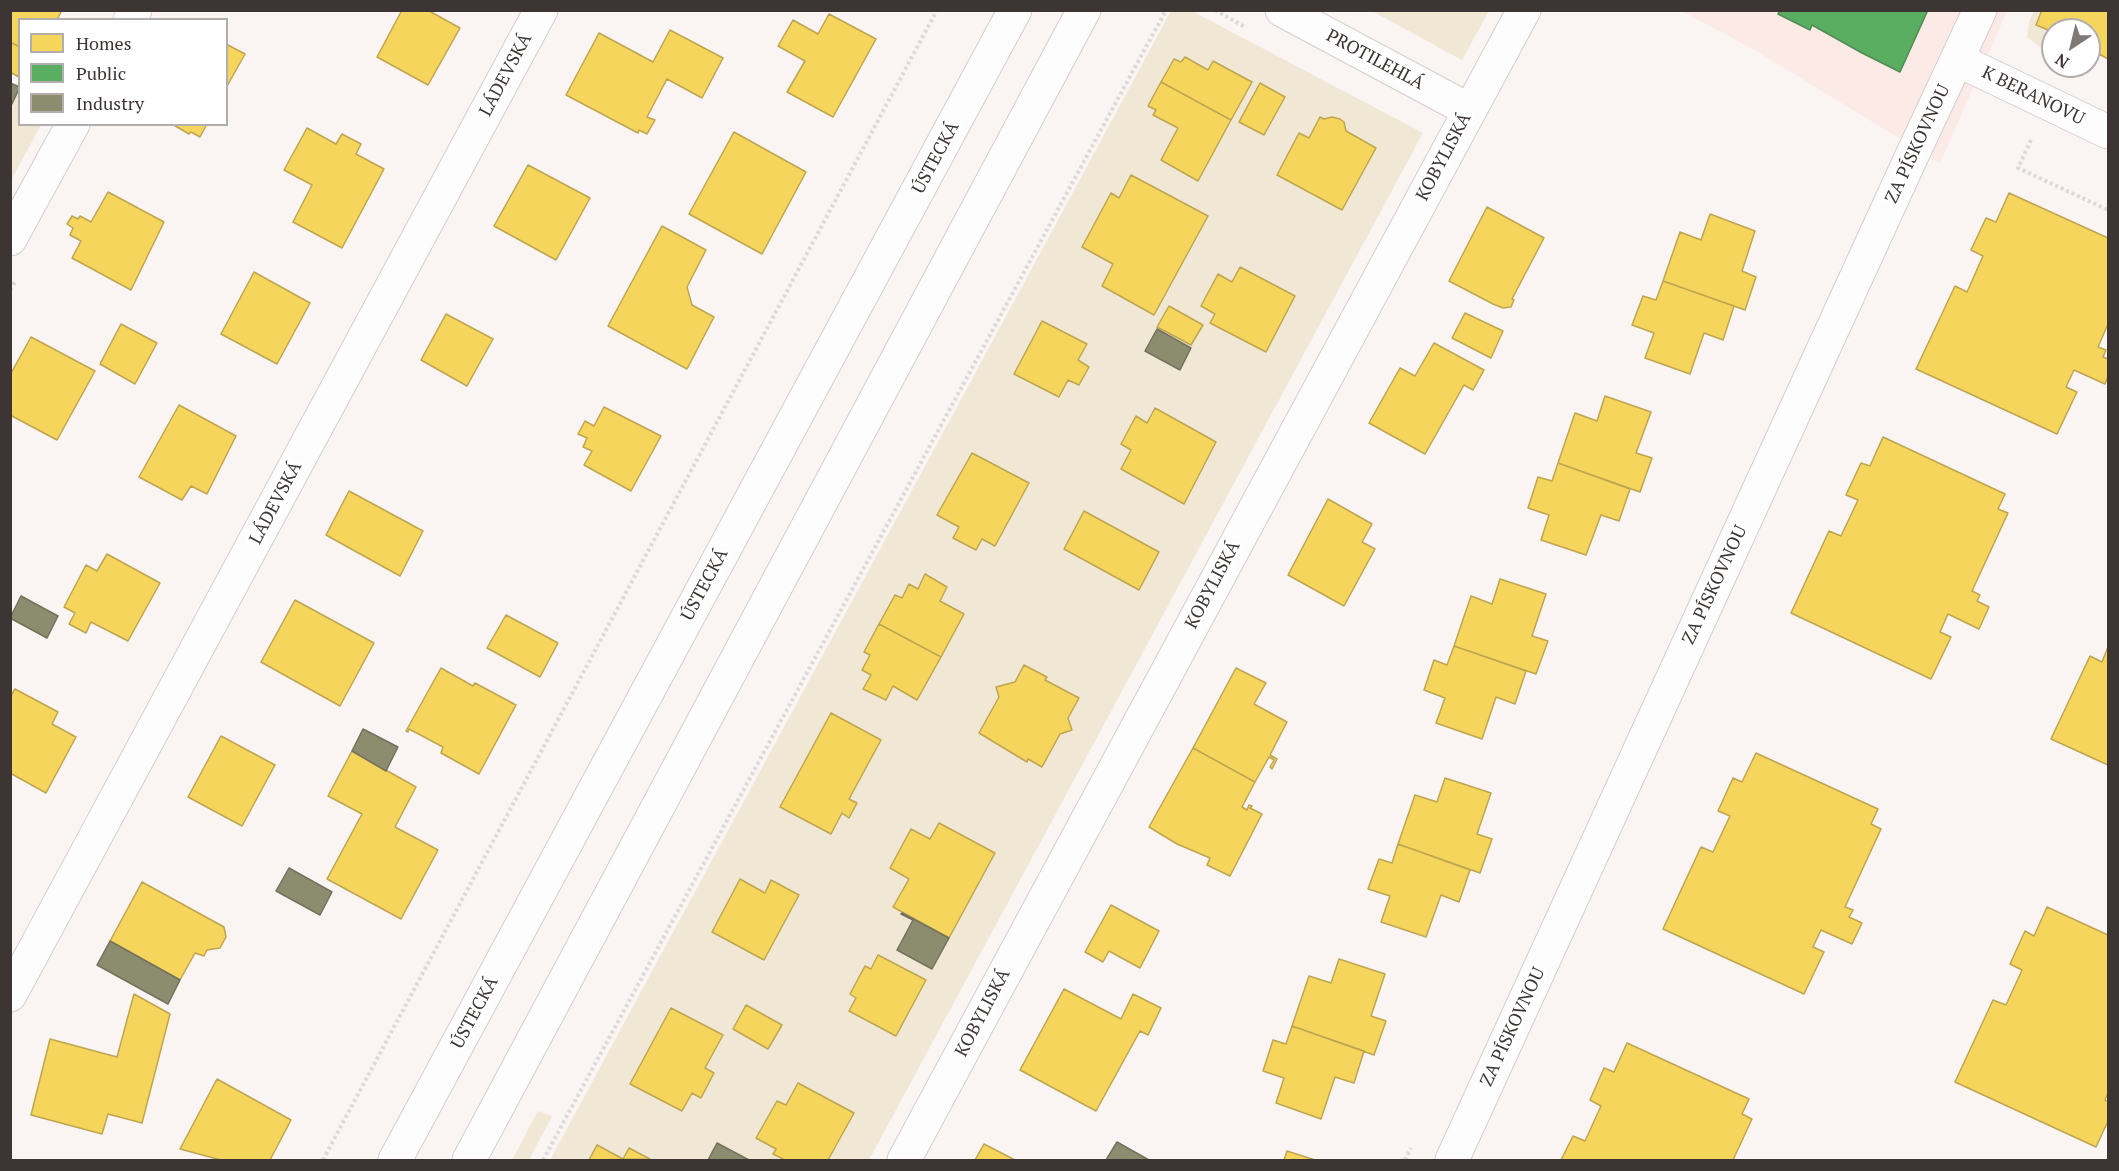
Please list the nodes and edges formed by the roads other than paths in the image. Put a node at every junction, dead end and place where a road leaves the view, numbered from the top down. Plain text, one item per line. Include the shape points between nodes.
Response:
1 (541, 10) edge
2 (1015, 10) edge
3 (1084, 10) edge
4 (1282, 10) edge
5 (1524, 10) edge
6 (1980, 10) edge
7 (1958, 60) junction
8 (1469, 110) junction
9 (72, 126) edge
10 (2109, 132) edge
11 (10, 239) edge
12 (10, 995) edge
13 (395, 1161) edge
14 (469, 1161) edge
15 (904, 1161) edge
16 (1452, 1161) edge

1 - 12 street, LÁDEVSKÁ
2 - 13 street, ÚSTECKÁ
3 - 14 street
4 - 8 street, PROTILEHLÁ
5 - 8 street, KOBYLISKÁ
6 - 7 street, ZA PÍSKOVNOU
7 - 10 street, K BERANOVU
7 - 16 street, ZA PÍSKOVNOU
8 - 15 street, KOBYLISKÁ
9 - 11 street

